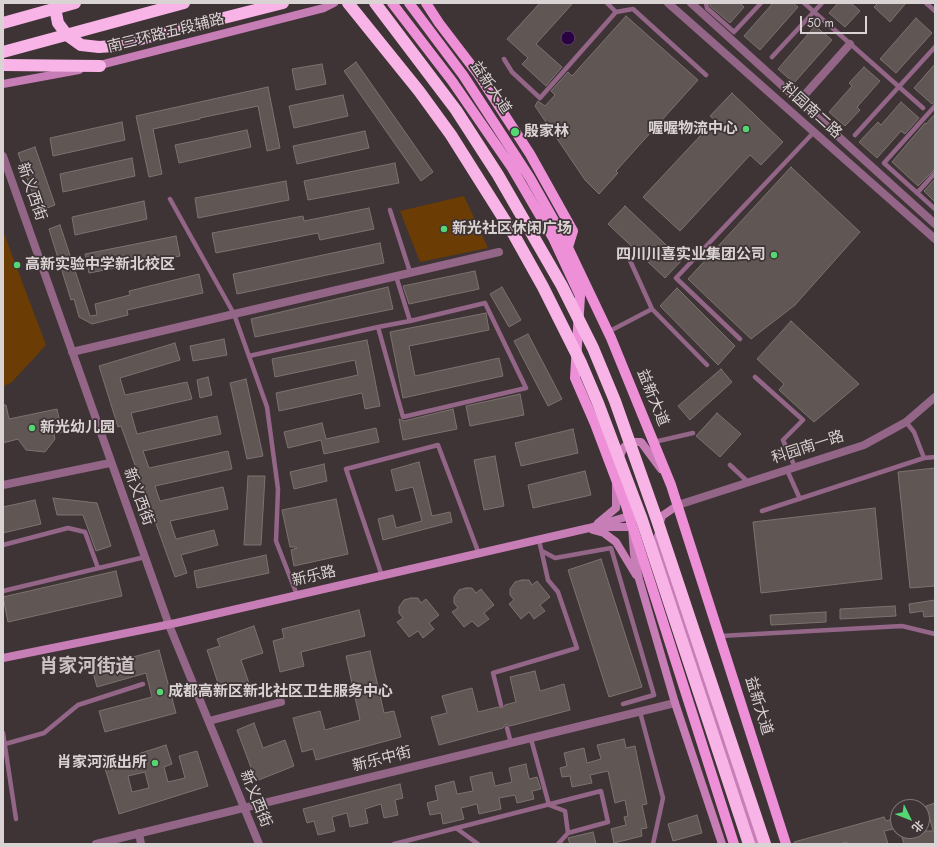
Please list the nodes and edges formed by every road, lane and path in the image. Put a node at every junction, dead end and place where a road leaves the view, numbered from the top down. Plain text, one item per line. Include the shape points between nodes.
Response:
1 (58, 3) edge
2 (75, 3) edge
3 (184, 3) edge
4 (283, 3) edge
5 (334, 3) edge
6 (348, 3) edge
7 (375, 3) edge
8 (392, 3) edge
9 (409, 3) edge
10 (426, 3) edge
11 (607, 3) edge
12 (668, 3) edge
13 (691, 3) edge
14 (706, 3) edge
15 (761, 3) edge
16 (804, 3) edge
17 (822, 3) edge
18 (926, 3) edge
19 (935, 11) edge
20 (616, 12) junction
21 (814, 12) junction
22 (3, 23) edge
23 (850, 44) junction
24 (935, 47) edge
25 (3, 52) edge
26 (772, 57) dead end
27 (504, 59) dead end
28 (3, 65) edge
29 (100, 66) junction
30 (706, 75) dead end
31 (3, 84) edge
32 (899, 87) junction
33 (800, 100) junction
34 (935, 106) edge
35 (923, 108) dead end
36 (814, 132) junction
37 (855, 135) dead end
38 (3, 156) edge
39 (935, 173) edge
40 (917, 193) junction
41 (170, 199) dead end
42 (935, 209) edge
43 (390, 210) dead end
44 (935, 224) edge
45 (557, 236) junction
46 (935, 240) edge
47 (568, 247) junction
48 (499, 252) dead end
49 (628, 256) dead end
50 (410, 272) junction
51 (396, 276) junction
52 (652, 309) junction
53 (234, 314) junction
54 (410, 321) junction
55 (378, 327) junction
56 (608, 332) junction
57 (740, 339) dead end
58 (72, 352) junction
59 (249, 356) junction
60 (707, 365) dead end
61 (755, 377) dead end
62 (935, 396) edge
63 (906, 422) junction
64 (693, 433) dead end
65 (654, 442) junction
66 (924, 458) junction
67 (935, 458) edge
68 (110, 463) junction
69 (730, 465) dead end
70 (791, 468) junction
71 (615, 481) junction
72 (748, 482) junction
73 (3, 485) edge
74 (671, 485) junction
75 (800, 499) junction
76 (678, 505) junction
77 (626, 506) junction
78 (762, 511) dead end
79 (629, 516) junction
80 (632, 527) junction
81 (589, 528) junction
82 (539, 540) junction
83 (3, 545) edge
84 (542, 551) junction
85 (479, 554) junction
86 (145, 558) junction
87 (661, 558) junction
88 (98, 568) junction
89 (382, 576) junction
90 (639, 579) junction
91 (3, 591) edge
92 (297, 596) junction
93 (169, 625) junction
94 (935, 634) edge
95 (720, 636) junction
96 (3, 658) edge
97 (143, 684) dead end
98 (281, 702) dead end
99 (675, 703) junction
100 (623, 704) dead end
101 (501, 705) dead end
102 (640, 712) junction
103 (209, 722) junction
104 (507, 728) dead end
105 (3, 733) edge
106 (531, 739) junction
107 (511, 743) junction
108 (5, 744) junction
109 (549, 805) junction
110 (244, 808) junction
111 (16, 819) dead end
112 (456, 828) junction
113 (568, 833) junction
114 (139, 834) junction
115 (96, 844) edge
116 (141, 844) edge
117 (258, 844) edge
118 (394, 844) edge
119 (478, 844) edge
120 (558, 844) edge
121 (653, 844) edge
122 (722, 844) edge
123 (734, 844) edge
124 (749, 844) edge
125 (756, 844) edge
126 (765, 844) edge
127 (786, 844) edge

1 - 4 highway, bridge via 58,23 64,32 81,45 99,47 113,46
2 - 22 highway
3 - 25 highway
5 - 29 street, 南三环路五段辅路 via 324,8
6 - 124 highway, bridge via 451,135 514,235 581,362 643,524
7 - 126 highway, bridge via 451,104 498,175 562,286 593,348 615,401 657,520
8 - 45 main road, 益新大道 via 481,122
9 - 45 main road, 益新大道 via 494,121 530,178
10 - 47 main road via 478,74 530,154 573,231
11 - 20 lane
12 - 36 street, 科园南二路
13 - 33 street, 科园南二路
14 - 15 lane via 707,8 734,32
16 - 21 lane
17 - 21 lane
18 - 19 lane
20 - 27 lane via 540,98 512,72
20 - 30 lane via 633,9
21 - 23 lane
21 - 26 lane
23 - 32 lane
23 - 33 street
24 - 32 lane
28 - 29 highway
29 - 31 street, 南三环路五段辅路
32 - 35 lane
32 - 37 lane
33 - 44 street, 科园南二路
34 - 40 lane via 884,162
36 - 46 street, 科园南二路
36 - 57 lane via 676,278
38 - 58 street, 新义西街
39 - 40 lane
40 - 42 lane
41 - 53 lane
43 - 50 lane
45 - 47 main road, 益新大道
45 - 71 main road, 益新大道 via 580,296 575,378
47 - 56 main road, 益新大道
48 - 50 street
49 - 52 lane
50 - 51 street
51 - 53 street
51 - 54 lane
52 - 56 lane
52 - 60 lane
53 - 58 street
53 - 59 lane
54 - 55 lane
54 - 55 lane via 485,303 526,388 403,418
55 - 59 lane
56 - 65 main road, 益新大道
58 - 68 street, 新义西街
59 - 92 lane via 268,414 278,489 276,541
61 - 70 lane via 803,420 783,440
62 - 63 street, 科园南一路
63 - 66 lane via 914,432
63 - 70 street, 科园南一路 via 864,445
64 - 65 lane
65 - 74 main road, 益新大道
66 - 67 lane
66 - 75 lane
68 - 73 street
68 - 86 street, 新义西街
69 - 72 lane
70 - 72 street, 科园南一路
70 - 75 lane
71 - 77 main road, 益新大道
71 - 81 street via 616,508
72 - 76 street, 科园南一路
74 - 76 main road, 益新大道
74 - 77 street via 646,446 642,442 633,442 624,447 620,456
75 - 78 lane
76 - 87 street via 662,516 657,533
76 - 95 main road, 益新大道
77 - 79 main road, 益新大道
79 - 80 main road, 益新大道
79 - 81 street, 新乐路
79 - 87 street via 639,522 650,536
80 - 81 street
80 - 90 street
80 - 123 main road, 益新大道
81 - 82 street, 新乐路
81 - 90 street via 604,532 616,542
82 - 84 lane
82 - 85 street, 新乐路
83 - 88 lane via 68,528 85,532
84 - 100 lane via 555,558 611,548 654,695
84 - 101 lane via 548,580 558,592 577,648 493,673
85 - 89 street, 新乐路
85 - 89 lane via 438,446 346,469
86 - 88 lane
86 - 93 street, 新义西街
87 - 125 street
88 - 91 lane
89 - 92 street, 新乐路
90 - 99 street
92 - 93 street, 新乐路
93 - 96 street, 新乐路
93 - 103 street, 新义西街
94 - 95 lane via 902,626
95 - 127 main road, 益新大道
97 - 108 lane via 78,705 44,733
98 - 103 street
99 - 102 street, 新乐中街
99 - 122 street
102 - 106 street, 新乐中街
102 - 121 lane via 663,798
103 - 110 street, 新义西街
104 - 107 lane
105 - 108 lane
106 - 107 street, 新乐中街
106 - 109 lane
107 - 110 street, 新乐中街
108 - 111 lane
109 - 112 lane
109 - 113 lane via 565,811
109 - 113 lane via 601,791 608,822
110 - 114 street, 新乐中街
110 - 117 street, 新义西街
112 - 118 lane
112 - 119 lane
113 - 120 lane
114 - 115 street, 新乐中街
114 - 116 street

